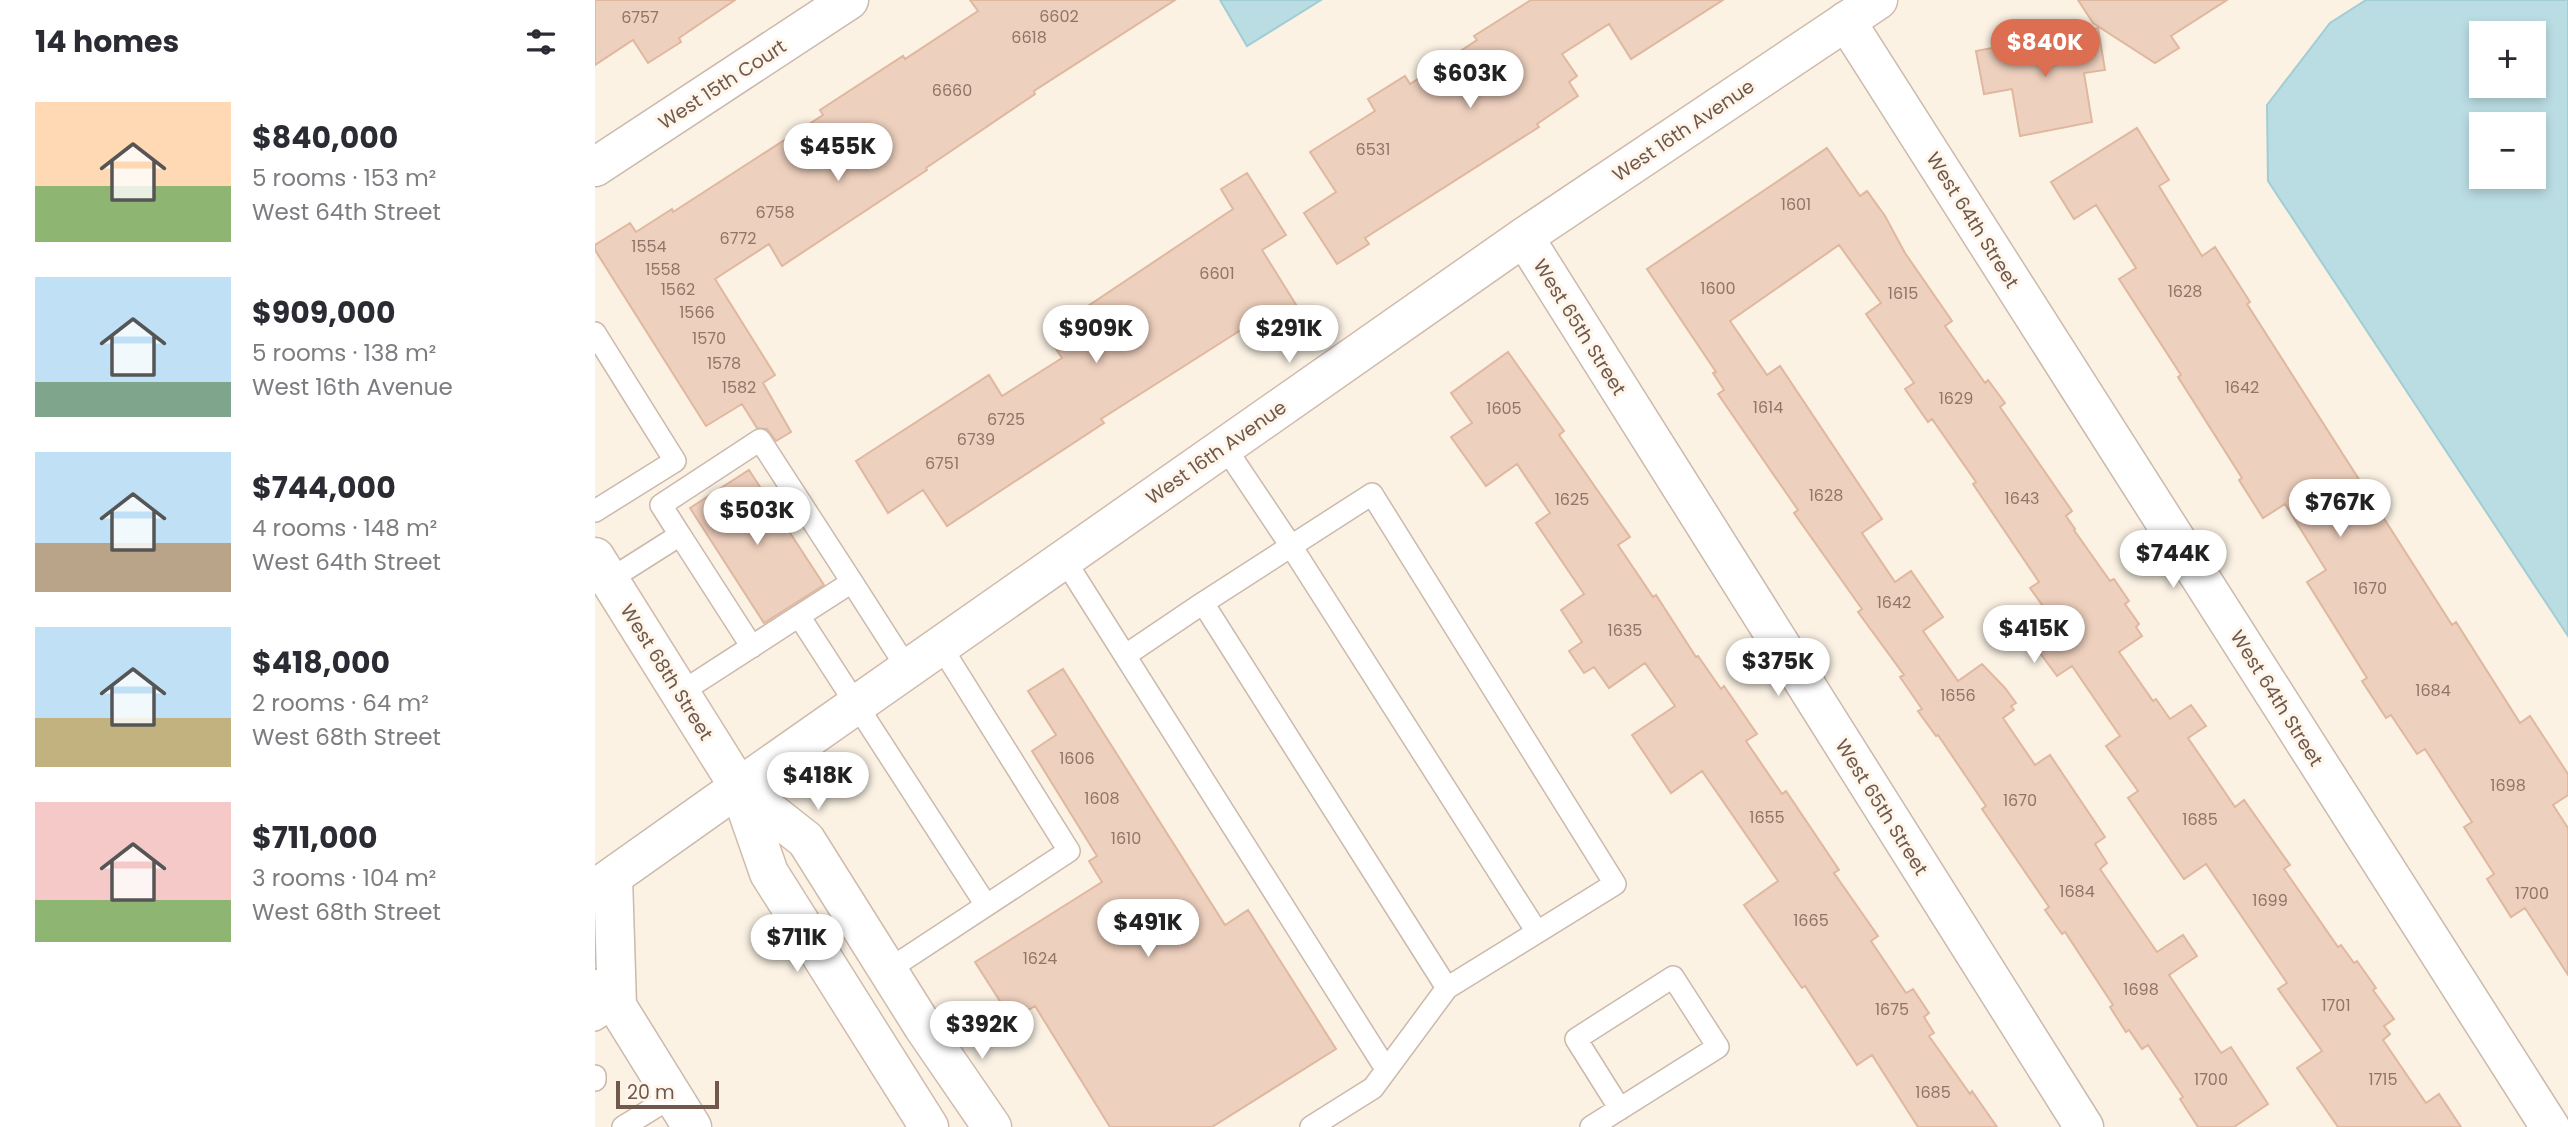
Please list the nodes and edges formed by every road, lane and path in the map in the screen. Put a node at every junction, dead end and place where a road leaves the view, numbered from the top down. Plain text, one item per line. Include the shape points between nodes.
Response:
1 (849, 0) edge
2 (1878, 0) edge
3 (1846, 21) junction
4 (595, 167) edge
5 (1524, 237) junction
6 (595, 333) edge
7 (1224, 446) junction
8 (595, 511) edge
9 (680, 535) junction
10 (1291, 546) junction
11 (1064, 559) junction
12 (602, 569) edge
13 (852, 582) junction
14 (1203, 603) junction
15 (799, 616) junction
16 (940, 645) junction
17 (752, 647) junction
18 (1126, 655) junction
19 (907, 668) junction
20 (680, 693) junction
21 (856, 704) junction
22 (739, 787) junction
23 (604, 883) edge
24 (986, 905) junction
25 (1537, 932) junction
26 (888, 970) junction
27 (1447, 988) junction
28 (602, 1005) edge
29 (1386, 1069) junction
30 (1620, 1109) junction
31 (682, 1111) edge
32 (623, 1127) edge
33 (929, 1127) edge
34 (992, 1127) edge
35 (1311, 1127) edge
36 (1591, 1127) edge
37 (2084, 1127) edge
38 (2550, 1127) edge

1 - 4 street, West 15th Court
2 - 3 street, West 16th Avenue
3 - 5 street, West 16th Avenue
3 - 38 street, West 64th Street
5 - 7 street, West 16th Avenue
5 - 37 street, West 65th Street
6 - 8 lane via 675,461
7 - 10 lane
7 - 11 street, West 16th Avenue
9 - 12 lane
9 - 13 lane via 661,505 760,440
9 - 17 lane
10 - 14 lane
10 - 25 lane
10 - 25 lane via 1372,494 1615,884
11 - 16 street, West 16th Avenue
11 - 18 lane
12 - 20 street, West 68th Street
13 - 15 lane
13 - 19 lane
14 - 18 lane
14 - 27 lane
15 - 17 lane
15 - 21 lane
16 - 19 street, West 16th Avenue
16 - 24 lane via 1069,851
17 - 20 lane
18 - 29 lane
19 - 21 street, West 16th Avenue
20 - 22 street, West 68th Street
21 - 22 street, West 16th Avenue
21 - 24 lane
22 - 23 street, West 16th Avenue
22 - 26 street, West 68th Street via 806,840
22 - 33 street, West 68th Street via 769,873
23 - 28 street
24 - 26 lane
25 - 27 lane
26 - 34 street, West 68th Street
27 - 29 lane
28 - 31 street
29 - 35 lane via 1373,1088
30 - 30 lane via 1576,1039 1673,977 1717,1047
30 - 36 lane
31 - 32 lane

